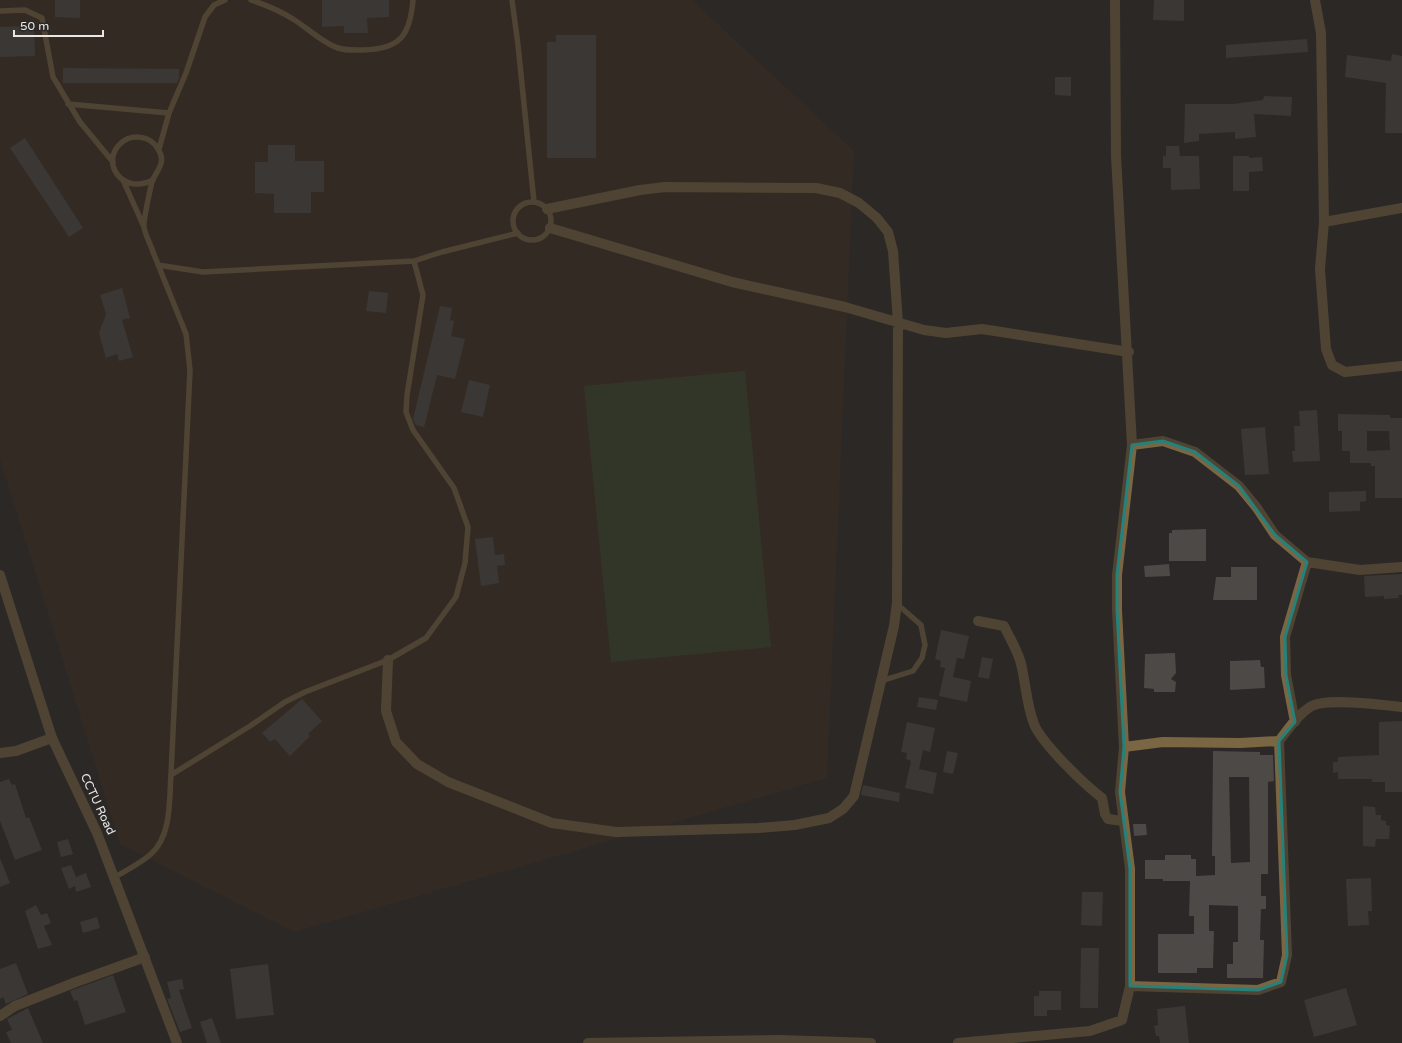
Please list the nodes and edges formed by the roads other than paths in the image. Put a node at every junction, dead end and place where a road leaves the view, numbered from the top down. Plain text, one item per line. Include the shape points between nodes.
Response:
1 (225, 0) edge
2 (251, 0) edge
3 (413, 0) edge
4 (512, 0) edge
5 (1115, 0) edge
6 (1315, 0) edge
7 (0, 11) edge
8 (68, 104) junction
9 (169, 113) junction
10 (158, 149) junction
11 (113, 162) junction
12 (123, 180) junction
13 (153, 180) junction
14 (534, 202) junction
15 (1402, 208) edge
16 (547, 209) junction
17 (1324, 222) junction
18 (144, 227) junction
19 (550, 228) junction
20 (518, 233) junction
21 (414, 261) junction
22 (158, 265) junction
23 (898, 323) junction
24 (1129, 352) junction
25 (1402, 366) edge
26 (1132, 445) junction
27 (1307, 562) junction
28 (1402, 567) edge
29 (0, 575) edge
30 (897, 603) junction
31 (978, 621) dead end
32 (388, 660) junction
33 (881, 681) junction
34 (1402, 707) edge
35 (1295, 722) junction
36 (52, 738) junction
37 (1279, 741) junction
38 (1124, 747) junction
39 (0, 753) edge
40 (171, 775) junction
41 (1124, 821) junction
42 (115, 877) junction
43 (145, 957) junction
44 (1130, 986) junction
45 (0, 1016) edge
46 (780, 1042) edge
47 (177, 1043) edge
48 (588, 1043) edge
49 (871, 1043) edge
50 (958, 1043) edge

1 - 9 lane via 214,5 205,17
2 - 3 lane via 281,12 334,47 350,50 390,46 404,35 411,21
4 - 14 lane
5 - 24 street via 1116,156
6 - 17 street via 1321,33
7 - 8 lane via 25,10 42,18 53,77
8 - 9 lane
8 - 11 lane
9 - 10 lane
10 - 11 lane via 151,141 141,137 131,138 121,143 115,151
10 - 13 lane via 162,160 160,171
11 - 12 lane via 115,172
12 - 13 lane via 133,185
12 - 18 lane
13 - 18 lane
14 - 16 lane
14 - 20 lane via 520,206 515,212 513,219
15 - 17 street
16 - 19 lane via 551,215
16 - 23 street via 665,187 816,188 840,193 859,203 877,218 888,232 893,251
17 - 25 street via 1320,269 1326,349 1332,365 1346,372
18 - 22 lane
19 - 20 lane via 547,233 535,240
19 - 23 street via 732,282
20 - 21 lane
21 - 22 lane via 203,272
21 - 32 lane via 423,295 406,412 413,430 454,488 468,527 465,563 456,596 426,638
22 - 40 lane via 186,334 190,370
23 - 24 street via 946,333 982,329
23 - 30 street
24 - 26 street
26 - 27 street via 1163,441 1195,452 1239,486 1275,535
26 - 38 street via 1117,575
27 - 28 street via 1360,570
27 - 35 street via 1285,637 1286,675
29 - 36 street, CCTU Road
30 - 33 street
30 - 33 lane via 921,625 925,645 922,658 913,671
31 - 41 street via 1004,626 1022,666 1025,692 1035,726 1085,785 1102,798 1108,819
32 - 33 street via 386,710 396,742 417,764 448,782 552,823 616,832 794,826 829,818 843,809 854,796
32 - 40 lane via 285,702
34 - 35 street via 1322,703 1303,712
35 - 37 street
36 - 39 street via 16,751
36 - 42 street, CCTU Road
37 - 38 street via 1163,742
37 - 44 street via 1287,955 1281,982 1258,990
38 - 41 street via 1120,792
40 - 42 lane via 167,826 161,842 151,854
41 - 44 street via 1130,869
42 - 43 street, CCTU Road
43 - 45 street via 15,1006
43 - 47 street, CCTU Road
44 - 50 street via 1122,1020 1116,1023 1090,1031
46 - 48 street
46 - 49 street

